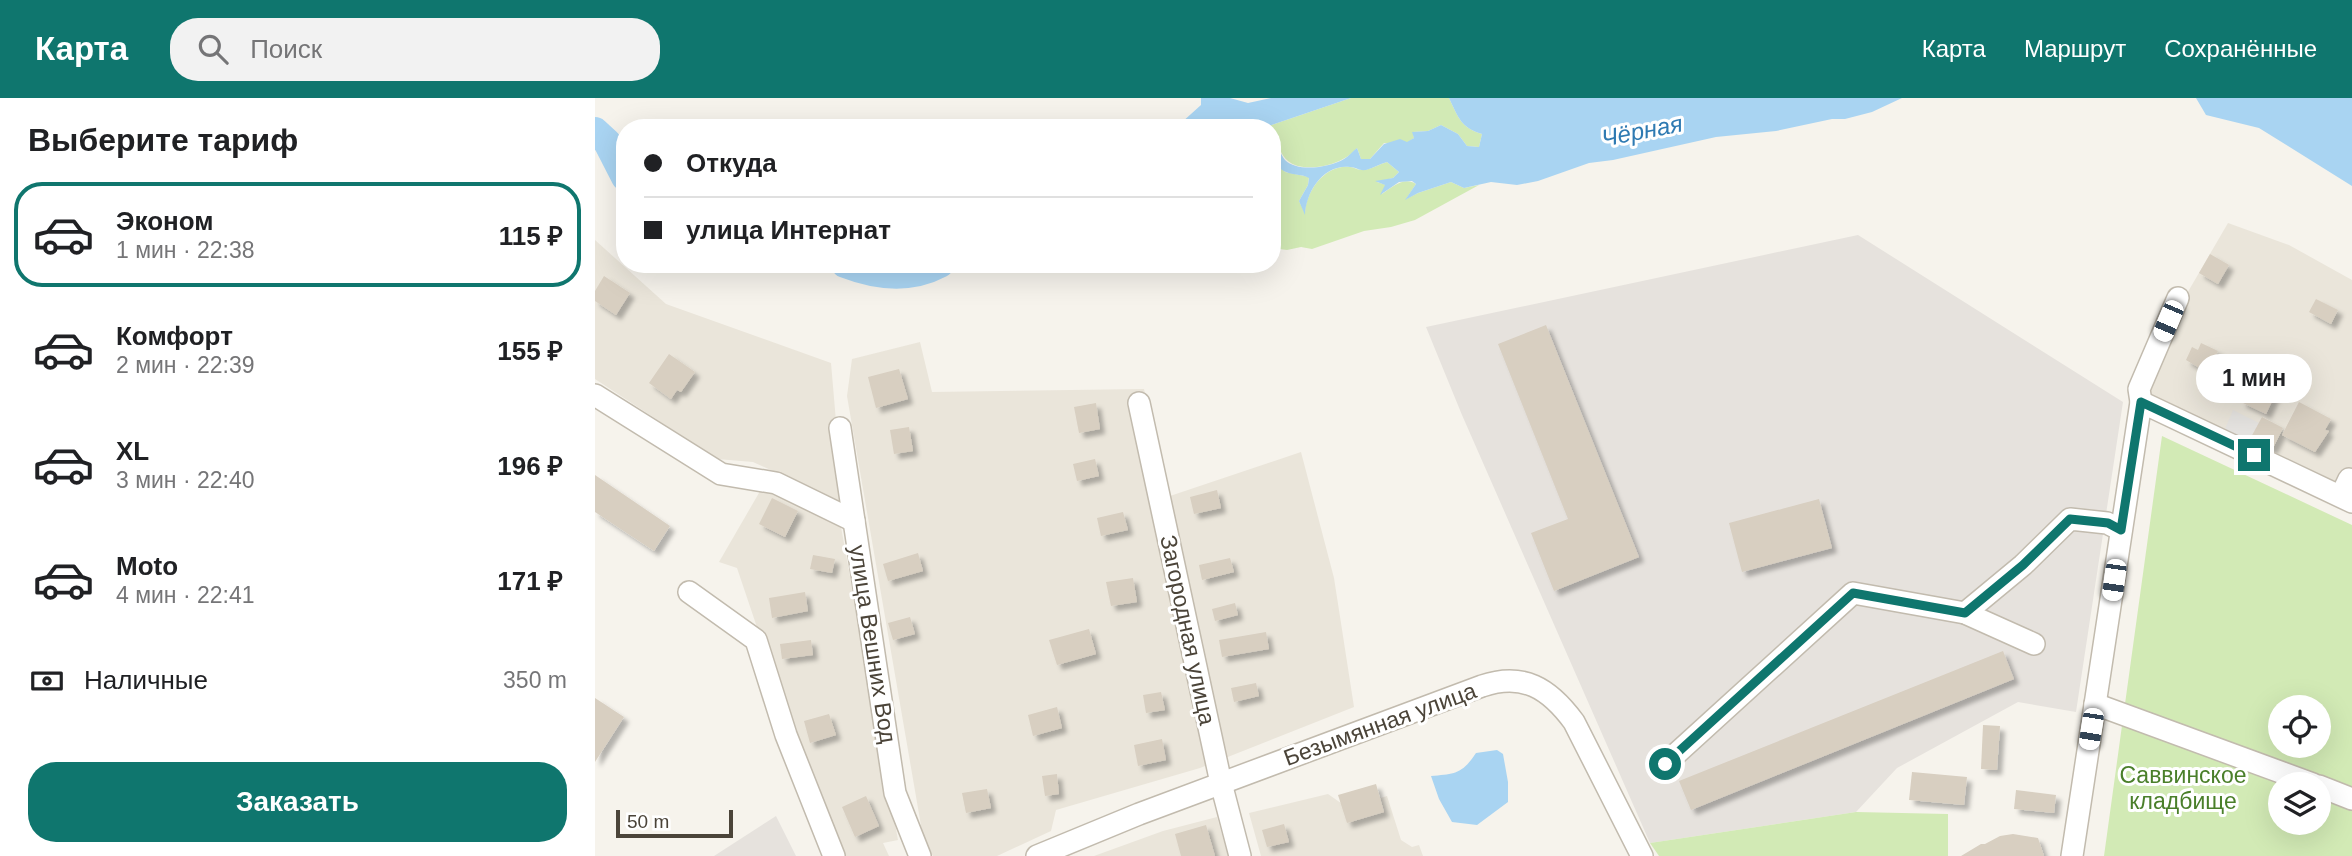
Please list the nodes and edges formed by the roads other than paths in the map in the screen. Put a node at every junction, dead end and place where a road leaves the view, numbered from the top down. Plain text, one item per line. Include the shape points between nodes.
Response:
1 (2178, 299) dead end
2 (595, 395) edge
3 (2141, 402) junction
4 (1139, 403) dead end
5 (840, 428) dead end
6 (2348, 493) edge
7 (854, 521) junction
8 (2121, 530) junction
9 (689, 592) dead end
10 (1965, 613) junction
11 (2034, 645) dead end
12 (2095, 704) junction
13 (1665, 764) dead end
14 (2280, 772) edge
15 (1221, 783) junction
16 (2331, 791) edge
17 (2352, 799) edge
18 (834, 856) edge
19 (921, 856) edge
20 (1037, 856) edge
21 (1240, 856) edge
22 (1642, 856) edge
23 (2072, 856) edge

1 - 3 street via 2140,389
2 - 7 street via 721,474 776,483
3 - 6 street
3 - 8 street
4 - 15 street, Загородная улица
5 - 7 street, улица Вешних Вод
7 - 19 street, улица Вешних Вод via 895,793
8 - 10 street via 2108,523 2070,519
8 - 12 street
9 - 18 street via 756,640 786,736
10 - 11 street
10 - 13 street via 1853,593
12 - 14 street
12 - 23 street
15 - 20 street, Безымянная улица
15 - 21 street, Загородная улица
15 - 22 street, Безымянная улица via 1495,681 1519,680 1549,694 1574,722
16 - 17 street

